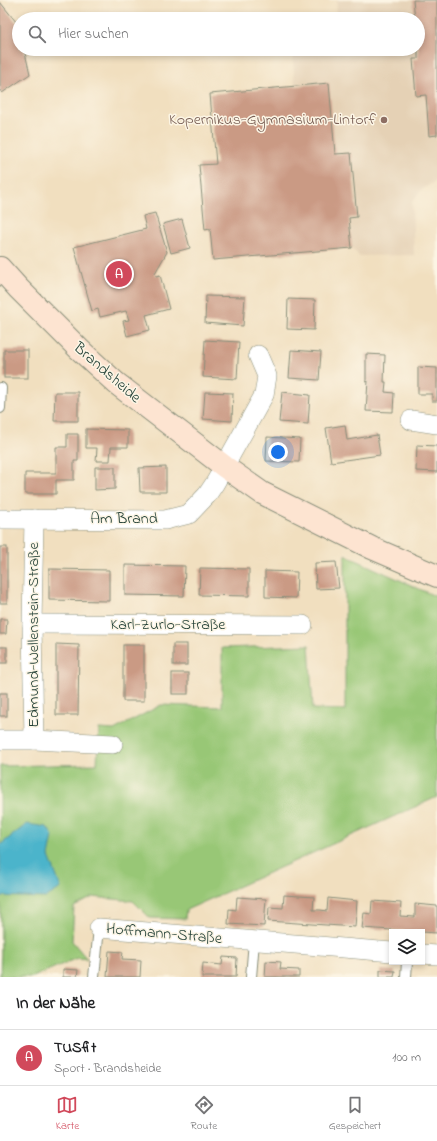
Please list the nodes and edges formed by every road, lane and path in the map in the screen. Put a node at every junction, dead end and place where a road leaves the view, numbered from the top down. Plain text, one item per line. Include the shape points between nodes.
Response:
1 (0, 268) edge
2 (258, 355) dead end
3 (1, 388) dead end
4 (0, 408) edge
5 (411, 420) dead end
6 (437, 424) edge
7 (225, 467) junction
8 (0, 519) edge
9 (34, 519) junction
10 (437, 576) edge
11 (32, 624) junction
12 (303, 625) dead end
13 (0, 740) edge
14 (34, 740) junction
15 (113, 744) dead end
16 (98, 928) joint
17 (254, 941) junction
18 (389, 952) edge
19 (425, 954) edge
20 (437, 956) edge
21 (407, 965) edge
22 (94, 977) edge
23 (251, 977) edge
24 (406, 977) edge

1 - 7 main road, Brandsheide via 116,383
2 - 7 street via 267,376 264,395
3 - 4 lane
5 - 6 street
7 - 9 street, Am Brand via 207,495 189,514 165,520
7 - 10 main road, Brandsheide via 262,493 372,548
8 - 9 street, Am Brand
9 - 11 street, Edmund-Wellenstein-Straße
11 - 12 street, Karl-Zurlo-Straße
11 - 14 street, Edmund-Wellenstein-Straße
13 - 14 street, Edmund-Wellenstein-Straße
14 - 15 street
16 - 17 street, Hoffmann-Straße
16 - 22 lane, Hoffmann-Straße
17 - 18 street, Hoffmann-Straße
17 - 23 lane
19 - 20 street
21 - 24 lane

